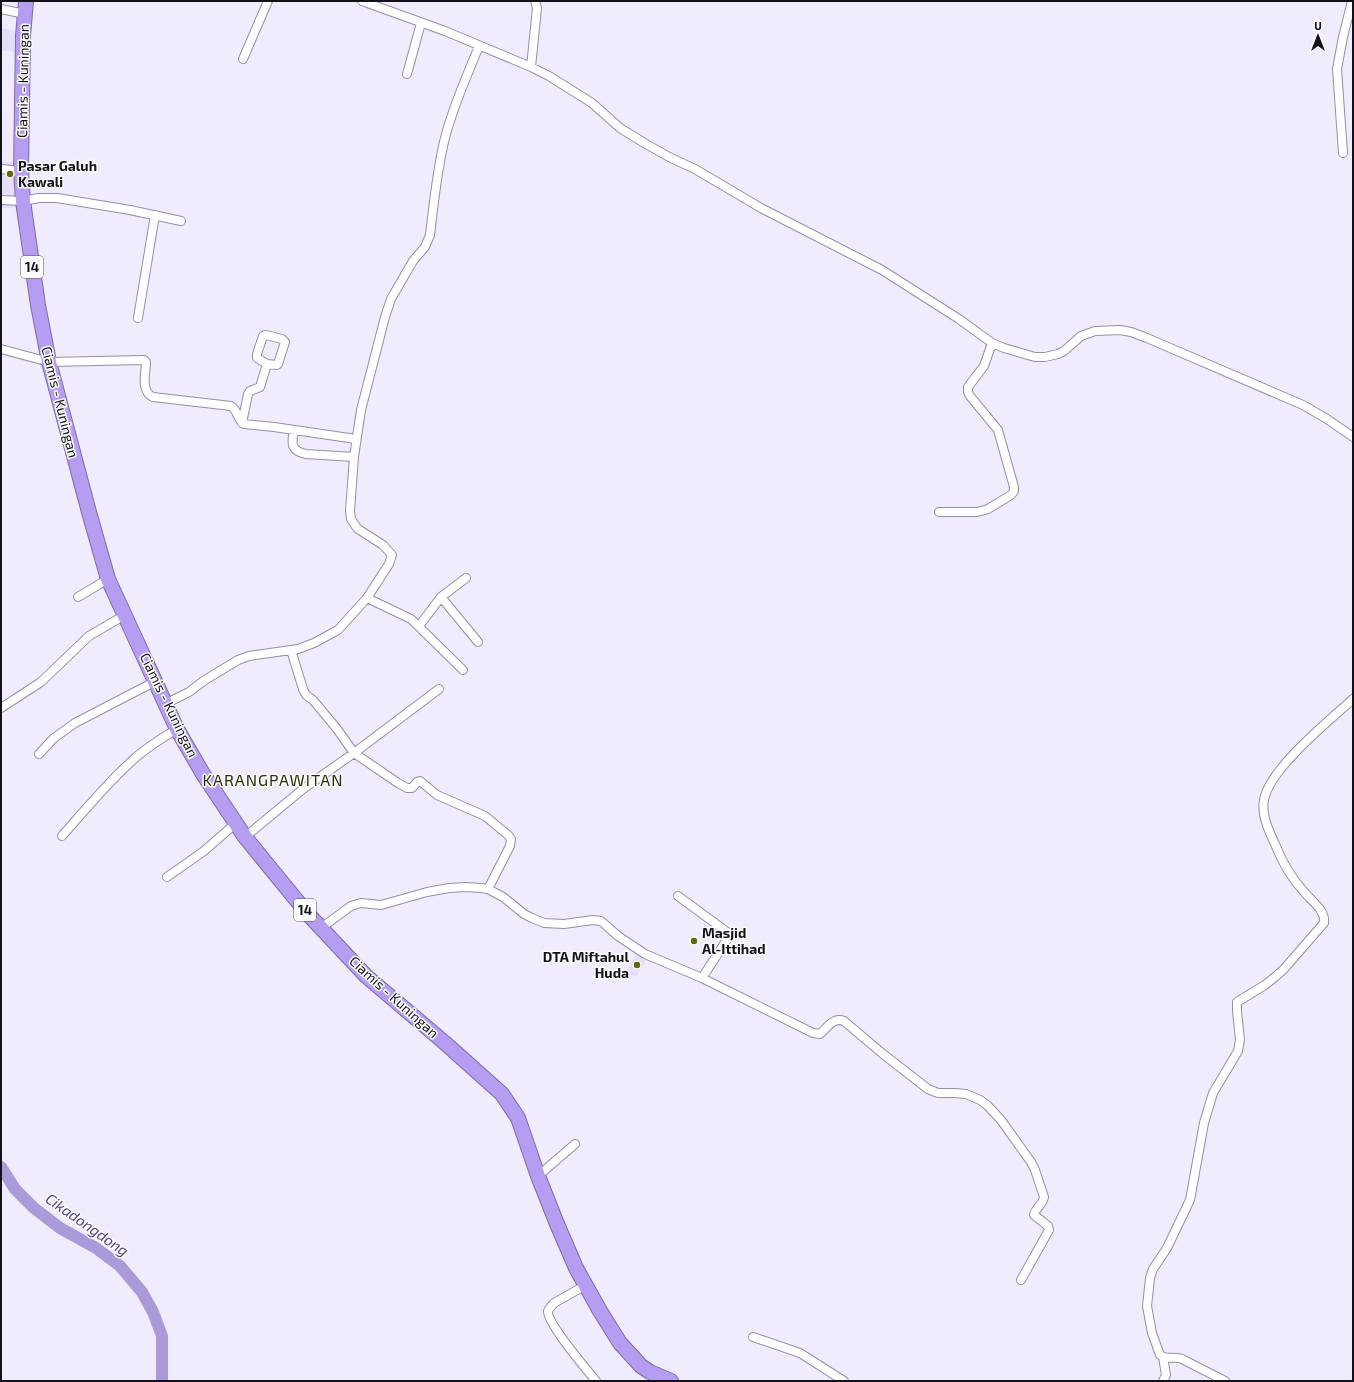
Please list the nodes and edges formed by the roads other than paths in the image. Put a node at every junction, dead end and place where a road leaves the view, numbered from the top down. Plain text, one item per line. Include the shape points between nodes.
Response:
1 (268, 1) edge
2 (362, 1) edge
3 (535, 1) edge
4 (1352, 1) edge
5 (25, 8) edge
6 (1, 9) edge
7 (421, 23) junction
8 (479, 46) junction
9 (243, 59) dead end
10 (531, 67) junction
11 (407, 74) dead end
12 (1342, 153) dead end
13 (1, 169) edge
14 (21, 171) junction
15 (1, 200) edge
16 (23, 201) junction
17 (155, 215) junction
18 (181, 221) dead end
19 (138, 318) dead end
20 (992, 343) junction
21 (1, 348) edge
22 (49, 362) junction
23 (267, 364) dead end
24 (242, 423) junction
25 (294, 430) junction
26 (356, 438) junction
27 (1353, 438) edge
28 (354, 457) junction
29 (939, 512) dead end
30 (466, 578) dead end
31 (108, 579) junction
32 (78, 597) dead end
33 (442, 597) junction
34 (367, 598) junction
35 (126, 615) junction
36 (419, 626) junction
37 (478, 642) dead end
38 (291, 650) junction
39 (463, 670) dead end
40 (156, 681) junction
41 (439, 689) dead end
42 (1353, 698) edge
43 (165, 704) junction
44 (1, 708) edge
45 (177, 729) junction
46 (354, 753) junction
47 (39, 754) dead end
48 (236, 823) junction
49 (62, 836) dead end
50 (245, 837) junction
51 (168, 877) dead end
52 (488, 890) junction
53 (678, 896) dead end
54 (321, 928) junction
55 (702, 978) junction
56 (576, 1144) dead end
57 (538, 1176) junction
58 (1022, 1280) dead end
59 (586, 1285) junction
60 (753, 1337) dead end
61 (1163, 1357) junction
62 (596, 1381) edge
63 (671, 1381) edge
64 (844, 1381) edge
65 (1163, 1381) edge
66 (1225, 1381) edge

1 - 9 street
2 - 7 street
3 - 10 street via 537,8
4 - 12 street via 1338,69
5 - 6 street
5 - 14 highway, Ciamis - Kuningan / 14
7 - 8 street
7 - 11 street
8 - 10 street
8 - 26 street via 445,136 430,235 388,308 366,388
10 - 20 street via 592,103 620,128 646,144 761,208 882,270
13 - 14 street
14 - 16 highway, Ciamis - Kuningan / 14
15 - 16 street
16 - 17 street via 57,198
16 - 22 highway, Ciamis - Kuningan / 14
17 - 18 street
17 - 19 street
20 - 27 street via 1035,357 1045,357 1064,351 1088,333 1107,330 1131,332 1303,405
20 - 29 street via 984,366 971,382 968,392 998,430 1014,491 988,509 977,512
21 - 22 street
22 - 24 street via 144,360 145,388 150,395 156,398 231,406
22 - 31 highway, Ciamis - Kuningan / 14
23 - 24 street via 260,387 248,394
24 - 25 street
25 - 26 street
25 - 28 street via 292,439 298,452
26 - 28 street
28 - 34 street via 350,511 354,525 383,545 392,555
30 - 33 street
31 - 32 street
31 - 35 highway, Ciamis - Kuningan / 14
33 - 36 street
33 - 37 street
34 - 36 street via 412,619
34 - 38 street via 338,630 314,643
35 - 40 highway, Ciamis - Kuningan / 14
35 - 44 street via 89,636 41,682
36 - 39 street
38 - 43 street via 238,660 189,692
38 - 46 street via 306,695 315,702
40 - 43 highway, Ciamis - Kuningan / 14
40 - 47 street via 75,723 54,738
41 - 46 street
42 - 61 street via 1294,753 1266,791 1264,811 1267,826 1279,854 1294,880 1325,919 1322,926 1284,969 1265,985 1237,1002 1240,1040 1238,1051 1213,1093 1204,1123 1190,1200 1167,1248 1153,1269 1149,1282 1147,1306 1152,1333 1158,1352
43 - 45 highway, Ciamis - Kuningan / 14
45 - 48 highway, Ciamis - Kuningan / 14
45 - 49 street via 128,764
46 - 50 street via 303,789
46 - 52 street via 407,788 412,788 420,781 437,795 485,816 508,835 511,839 510,846
48 - 50 highway, Ciamis - Kuningan / 14
48 - 51 street
50 - 54 highway, Ciamis - Kuningan / 14
52 - 54 street via 449,888 381,905 356,904
52 - 55 street via 544,923 601,921 645,954
53 - 55 street via 728,934 728,938
54 - 57 highway, Ciamis - Kuningan / 14 via 366,976 502,1094 520,1122
55 - 58 street via 813,1032 820,1034 832,1021 844,1021 928,1089 938,1093 966,1094 980,1100 996,1114 1034,1167 1044,1198 1034,1215 1049,1228
56 - 57 street
57 - 59 highway, Ciamis - Kuningan / 14 via 576,1268
59 - 62 street via 554,1303 548,1312 560,1334
59 - 63 highway, Ciamis - Kuningan / 14 via 627,1351 641,1366
60 - 64 street via 800,1354
61 - 65 street via 1166,1375
61 - 66 street via 1178,1357

